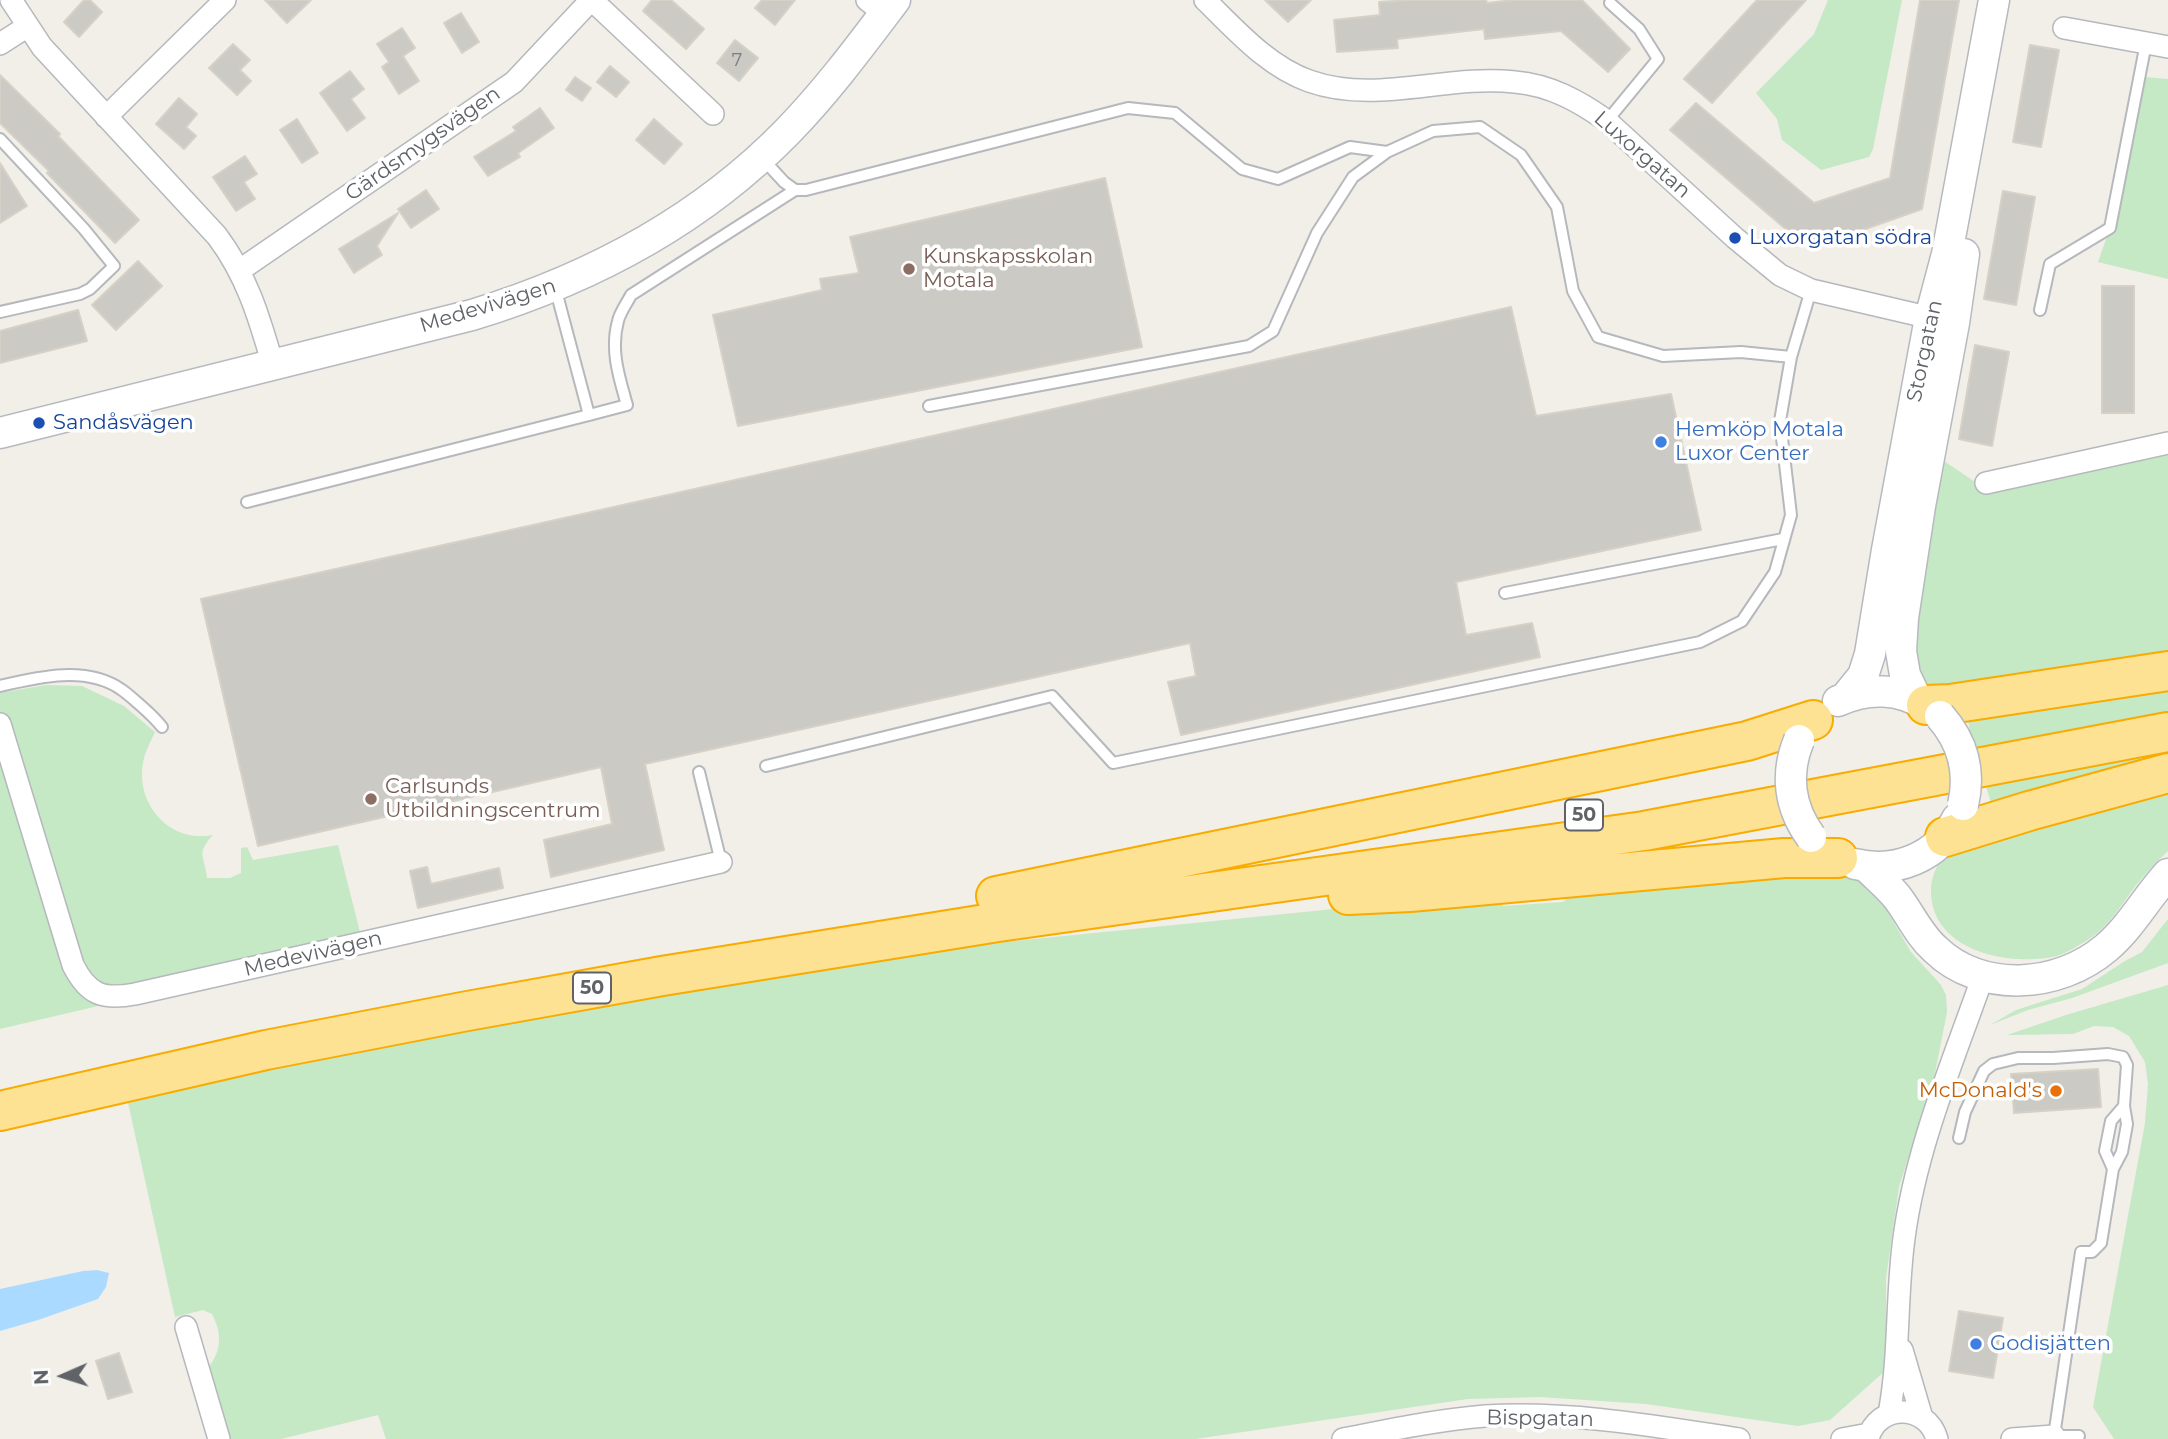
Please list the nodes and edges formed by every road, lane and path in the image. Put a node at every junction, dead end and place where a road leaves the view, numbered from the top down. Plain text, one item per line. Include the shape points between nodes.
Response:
1 (11, 0) edge
2 (225, 0) edge
3 (592, 0) edge
4 (1205, 0) edge
5 (1994, 0) edge
6 (2010, 0) edge
7 (1610, 4) dead end
8 (882, 5) edge
9 (28, 26) junction
10 (2064, 28) dead end
11 (2146, 43) junction
12 (0, 44) edge
13 (2168, 47) edge
14 (713, 114) dead end
15 (106, 117) junction
16 (1607, 121) junction
17 (0, 139) edge
18 (1387, 152) junction
19 (760, 156) junction
20 (795, 190) junction
21 (240, 271) junction
22 (555, 287) junction
23 (1811, 290) junction
24 (2040, 310) dead end
25 (0, 312) edge
26 (1942, 320) junction
27 (1791, 357) junction
28 (273, 365) junction
29 (929, 406) dead end
30 (589, 415) junction
31 (0, 433) edge
32 (2168, 443) edge
33 (1986, 483) dead end
34 (247, 502) dead end
35 (1783, 539) junction
36 (1505, 593) dead end
37 (2168, 671) edge
38 (0, 686) edge
39 (1846, 697) junction
40 (1927, 707) junction
41 (2168, 707) edge
42 (0, 723) edge
43 (162, 727) dead end
44 (1806, 730) junction
45 (2168, 733) edge
46 (766, 766) dead end
47 (699, 772) dead end
48 (2168, 773) edge
49 (1943, 833) junction
50 (1839, 854) junction
51 (721, 862) joint
52 (2168, 874) edge
53 (996, 895) junction
54 (1189, 895) junction
55 (1914, 920) junction
56 (1983, 976) junction
57 (0, 1084) edge
58 (2124, 1106) junction
59 (0, 1111) edge
60 (1959, 1138) dead end
61 (2113, 1169) junction
62 (186, 1327) dead end
63 (1898, 1335) junction
64 (1889, 1414) junction
65 (1937, 1432) edge
66 (2054, 1436) junction
67 (2079, 1436) dead end
68 (1868, 1437) edge
69 (219, 1439) edge
70 (1343, 1439) edge
71 (1739, 1439) edge
72 (1842, 1439) edge
73 (2012, 1439) edge

1 - 9 street
2 - 15 street
3 - 14 street
3 - 21 street, Gärdsmygsvägen via 514,82
4 - 16 street, Luxorgatan via 1272,61 1309,81 1345,90 1515,82 1563,94
5 - 26 main road, Storgatan via 1947,254
6 - 26 main road, Storgatan via 1963,257
7 - 16 lane via 1639,29 1658,59
8 - 19 main road, Medevivägen via 814,103
9 - 12 street
9 - 15 street
10 - 11 street
11 - 13 street
11 - 24 lane via 2110,228 2050,264
15 - 21 street via 217,236
16 - 23 street, Luxorgatan via 1762,262
17 - 25 lane via 114,266 80,294
18 - 20 lane via 1350,147 1278,179 1242,169 1175,113 1128,108
18 - 27 lane via 1433,131 1480,127 1521,155 1557,207 1573,291 1598,337 1662,356 1741,352
18 - 29 lane via 1353,177 1317,233 1273,331 1249,346
19 - 20 lane
19 - 22 main road, Medevivägen via 664,229
20 - 30 lane via 631,295 618,318 614,348 627,405
21 - 28 street
22 - 28 main road, Medevivägen via 472,315
22 - 30 lane
23 - 26 street, Luxorgatan
23 - 27 lane
26 - 39 main road, Storgatan via 1887,550 1870,654 1863,676
26 - 40 main road, Storgatan via 1901,652 1905,675
27 - 35 lane via 1780,421 1791,515
28 - 31 main road, Medevivägen
30 - 34 lane
32 - 33 street
35 - 36 lane
35 - 46 lane via 1775,572 1742,621 1700,642 1113,763 1052,696
37 - 40 highway
38 - 43 lane via 56,675 104,681 121,689
39 - 40 main road via 1882,691
39 - 44 main road via 1828,706
40 - 49 main road, bridge via 1952,731 1964,758 1966,786
41 - 53 highway, 50 via 1642,806
42 - 51 street, Medevivägen via 73,965 87,986 109,997
44 - 50 main road, bridge via 1792,762 1790,785 1799,818
44 - 53 highway
45 - 54 highway, 50 via 1644,831
47 - 51 lane, Medevivägen
48 - 49 highway
49 - 50 main road via 1896,866
49 - 55 main road via 1914,878
50 - 54 highway via 1410,892 1310,897
50 - 55 main road via 1897,897
52 - 56 main road via 2127,928 2076,968 2025,981
53 - 57 highway, 50 via 457,987
54 - 59 highway, 50 via 834,947 489,1007
55 - 56 main road via 1936,951
56 - 63 street via 1911,1193 1899,1284
58 - 60 lane via 2127,1065 2123,1057 2010,1059 1984,1071
58 - 61 lane via 2124,1143
58 - 61 lane via 2111,1121 2105,1151
61 - 66 lane via 2101,1243 2092,1252 2081,1252
62 - 69 street
63 - 64 street
63 - 65 street
64 - 65 street via 1906,1412
64 - 68 street
66 - 67 lane
66 - 73 street
68 - 72 street
70 - 71 street, Bispgatan via 1435,1422 1533,1415 1592,1418

